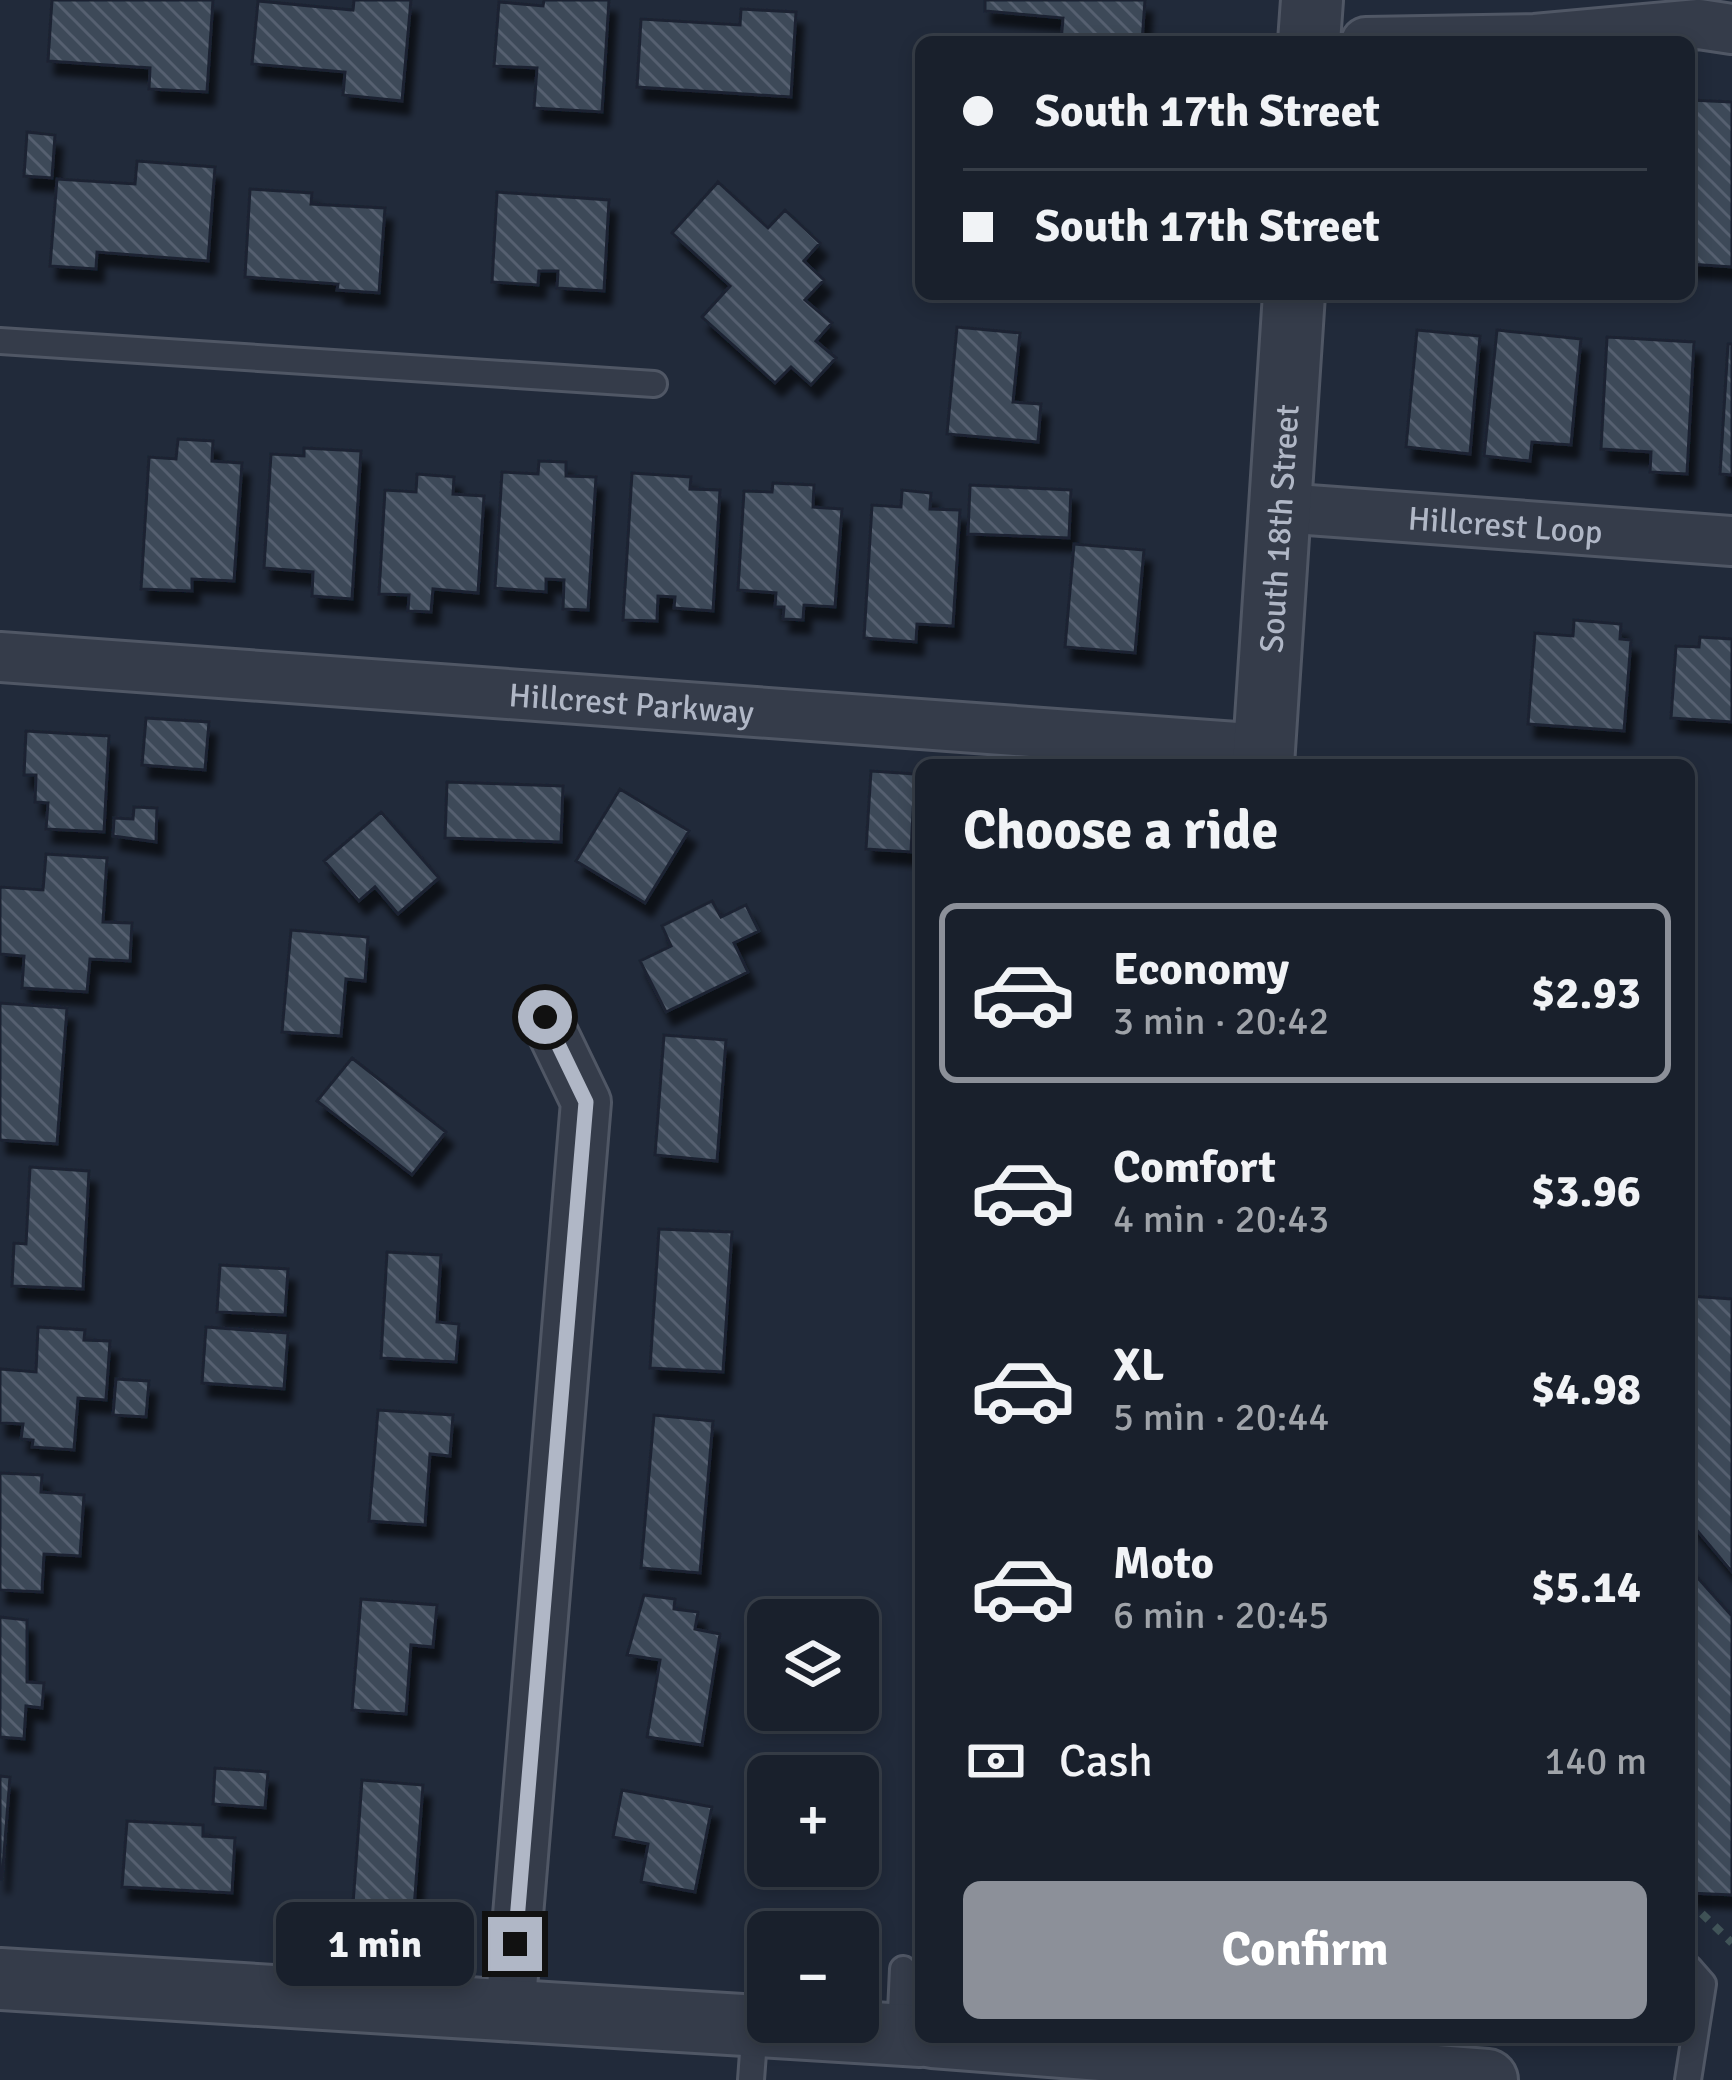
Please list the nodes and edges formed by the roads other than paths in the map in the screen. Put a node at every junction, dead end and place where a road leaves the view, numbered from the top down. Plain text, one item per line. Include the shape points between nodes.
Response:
1 (1312, 0) edge
2 (1732, 29) edge
3 (1309, 36) edge
4 (1568, 36) edge
5 (1294, 300) edge
6 (0, 340) edge
7 (654, 384) dead end
8 (1281, 508) junction
9 (1732, 541) edge
10 (0, 657) edge
11 (1263, 757) edge
12 (545, 1017) dead end
13 (903, 1969) dead end
14 (1695, 1975) edge
15 (0, 1979) edge
16 (510, 2011) junction
17 (915, 2023) edge
18 (1695, 2035) edge
19 (915, 2036) edge
20 (1091, 2043) edge
21 (1694, 2043) edge
22 (753, 2053) edge
23 (1166, 2056) edge
24 (1486, 2080) edge
25 (1688, 2080) edge

1 - 3 street
2 - 4 street via 1700,24
5 - 8 street, South 18th Street
6 - 7 lane
8 - 9 street, Hillcrest Loop
8 - 11 street, South 18th Street
10 - 11 street, Hillcrest Parkway
12 - 16 street via 586,1102
13 - 17 lane
14 - 18 lane via 1703,1984
15 - 16 street
16 - 22 street
19 - 22 street
20 - 23 street
21 - 25 lane
23 - 24 street

